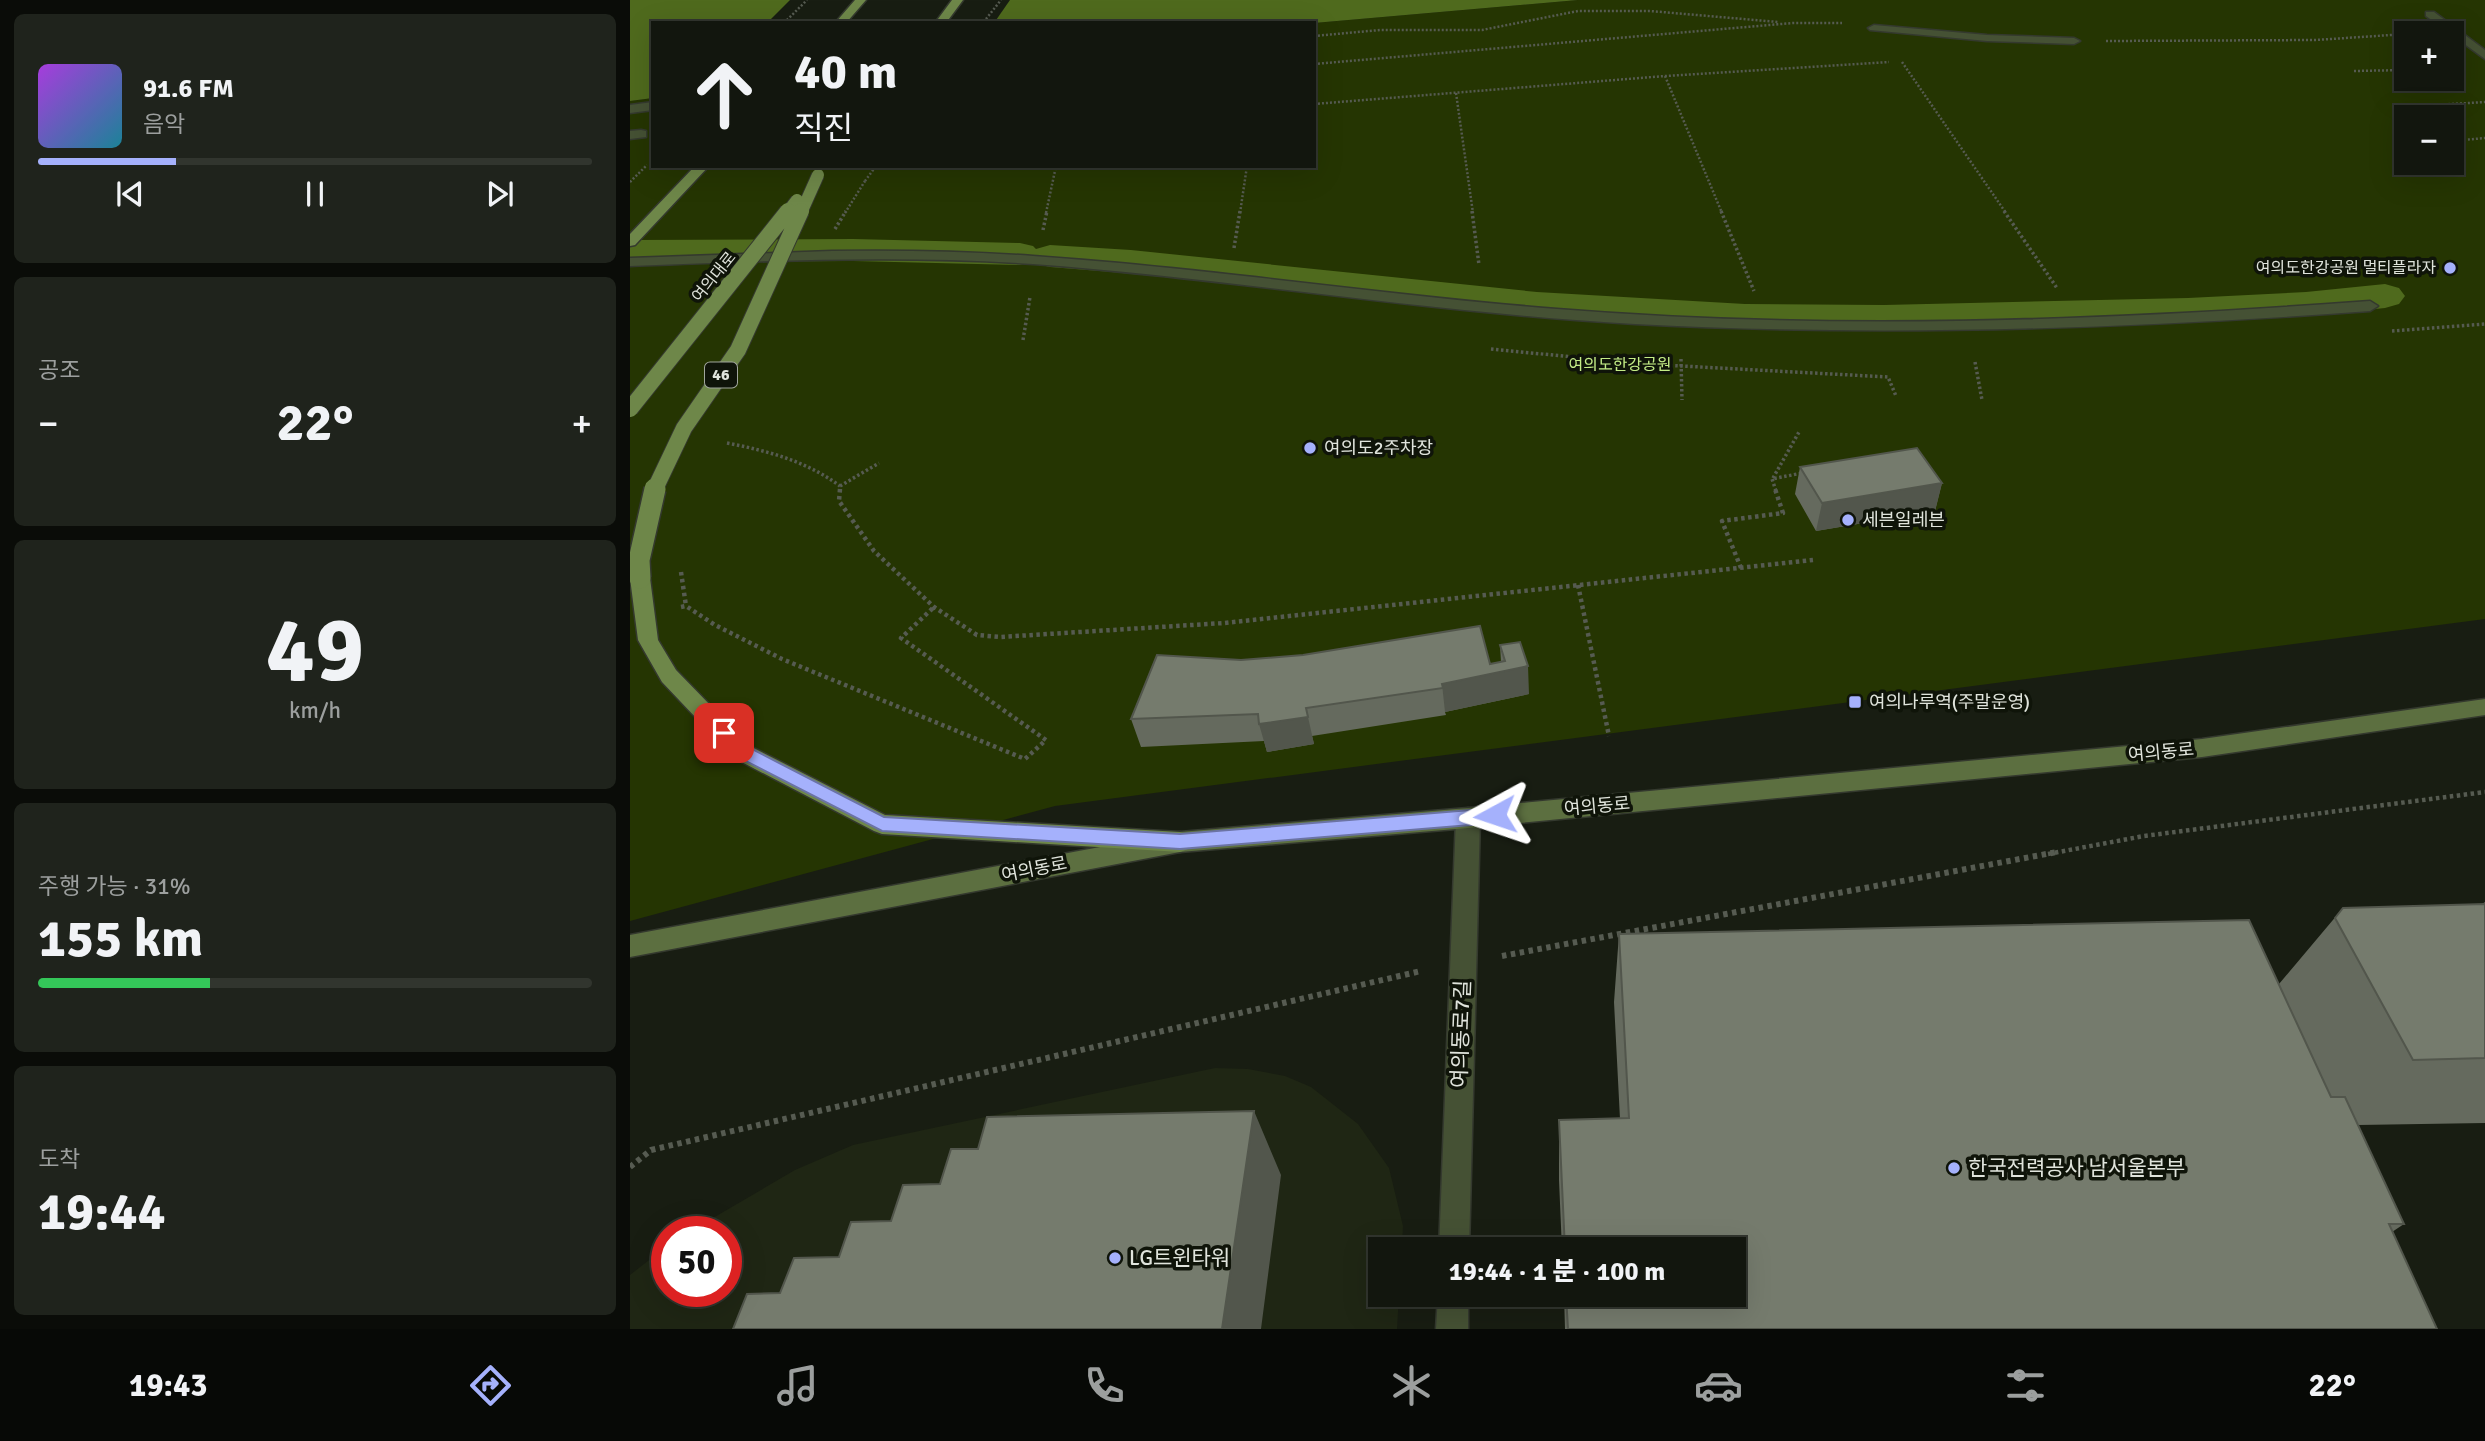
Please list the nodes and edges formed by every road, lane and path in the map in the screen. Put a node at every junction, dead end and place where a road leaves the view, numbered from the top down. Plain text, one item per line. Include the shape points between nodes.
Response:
1 (807, 0) edge
2 (861, 0) edge
3 (958, 0) edge
4 (1001, 0) edge
5 (2430, 15) dead end
6 (787, 21) edge
7 (841, 21) edge
8 (942, 21) edge
9 (985, 21) edge
10 (1793, 23) junction
11 (1874, 28) joint
12 (2394, 35) edge
13 (1316, 36) edge
14 (2074, 41) joint
15 (2485, 56) edge
16 (1889, 62) dead end
17 (1902, 62) dead end
18 (1316, 64) edge
19 (2394, 70) edge
20 (2354, 71) dead end
21 (1665, 76) junction
22 (1455, 92) junction
23 (2485, 102) edge
24 (1316, 104) edge
25 (2434, 105) edge
26 (651, 106) edge
27 (630, 109) edge
28 (2485, 138) edge
29 (2464, 140) edge
30 (651, 161) edge
31 (701, 168) edge
32 (874, 168) edge
33 (1056, 168) edge
34 (1247, 168) edge
35 (821, 170) edge
36 (864, 181) dead end
37 (630, 182) edge
38 (664, 206) junction
39 (630, 234) edge
40 (630, 242) edge
41 (1234, 254) dead end
42 (1036, 260) junction
43 (630, 262) edge
44 (1479, 265) dead end
45 (2057, 288) dead end
46 (1754, 291) dead end
47 (1030, 297) dead end
48 (2370, 306) dead end
49 (1023, 340) dead end
50 (1491, 349) dead end
51 (1681, 359) dead end
52 (1975, 362) dead end
53 (1681, 367) junction
54 (1896, 396) dead end
55 (1682, 400) dead end
56 (1982, 400) dead end
57 (630, 409) edge
58 (1799, 432) dead end
59 (727, 443) dead end
60 (878, 463) dead end
61 (1813, 471) edge
62 (1772, 479) junction
63 (840, 486) junction
64 (1813, 560) dead end
65 (1741, 568) junction
66 (1578, 586) junction
67 (934, 607) junction
68 (644, 617) junction
69 (2485, 707) edge
70 (1609, 736) dead end
71 (2485, 792) edge
72 (1468, 818) junction
73 (1180, 842) junction
74 (630, 946) edge
75 (1463, 963) junction
76 (630, 1167) edge
77 (1454, 1237) edge
78 (1453, 1307) edge
79 (1452, 1329) edge

1 - 6 path
2 - 7 main road
3 - 8 main road
4 - 9 path
5 - 15 street
10 - 11 path via 1829,21
10 - 13 path via 1615,10 1578,11 1482,30 1380,30
10 - 18 path
11 - 14 street
12 - 14 path via 2316,40
16 - 21 path
17 - 45 path
19 - 20 path
21 - 22 path
21 - 46 path
22 - 24 path
22 - 44 path
23 - 25 path
26 - 27 street
28 - 29 path
30 - 37 path
31 - 38 main road
32 - 36 path
33 - 42 path
34 - 41 path
35 - 57 main road, 여의대로 / 46, bridge
35 - 68 main road, 46, bridge via 738,350 684,428 654,490 639,561
38 - 39 main road
38 - 40 main road
42 - 43 street via 940,254
42 - 48 street via 1550,313 1763,324 1954,326 2156,320
47 - 49 path
50 - 53 path
51 - 53 path
52 - 56 path
53 - 54 path via 1888,377
53 - 55 path
58 - 62 path
59 - 63 path via 778,453 821,470
60 - 63 path
61 - 62 path
62 - 65 path via 1783,513 1722,522
63 - 67 path via 839,500 874,551
64 - 65 path
65 - 66 path
66 - 67 path via 1224,624 1062,635 977,635
66 - 70 path
67 - 68 path via 901,638 1046,740 1025,759 782,659 686,606
68 - 73 main road via 648,640 669,676 742,752 882,824
69 - 72 main road, 여의동로 via 2202,748
71 - 75 path via 2144,836
72 - 73 main road, 여의동로
72 - 75 street, 여의동로7길
73 - 74 main road, 여의동로
75 - 76 path via 651,1150
75 - 77 street, 여의동로7길
78 - 79 street

